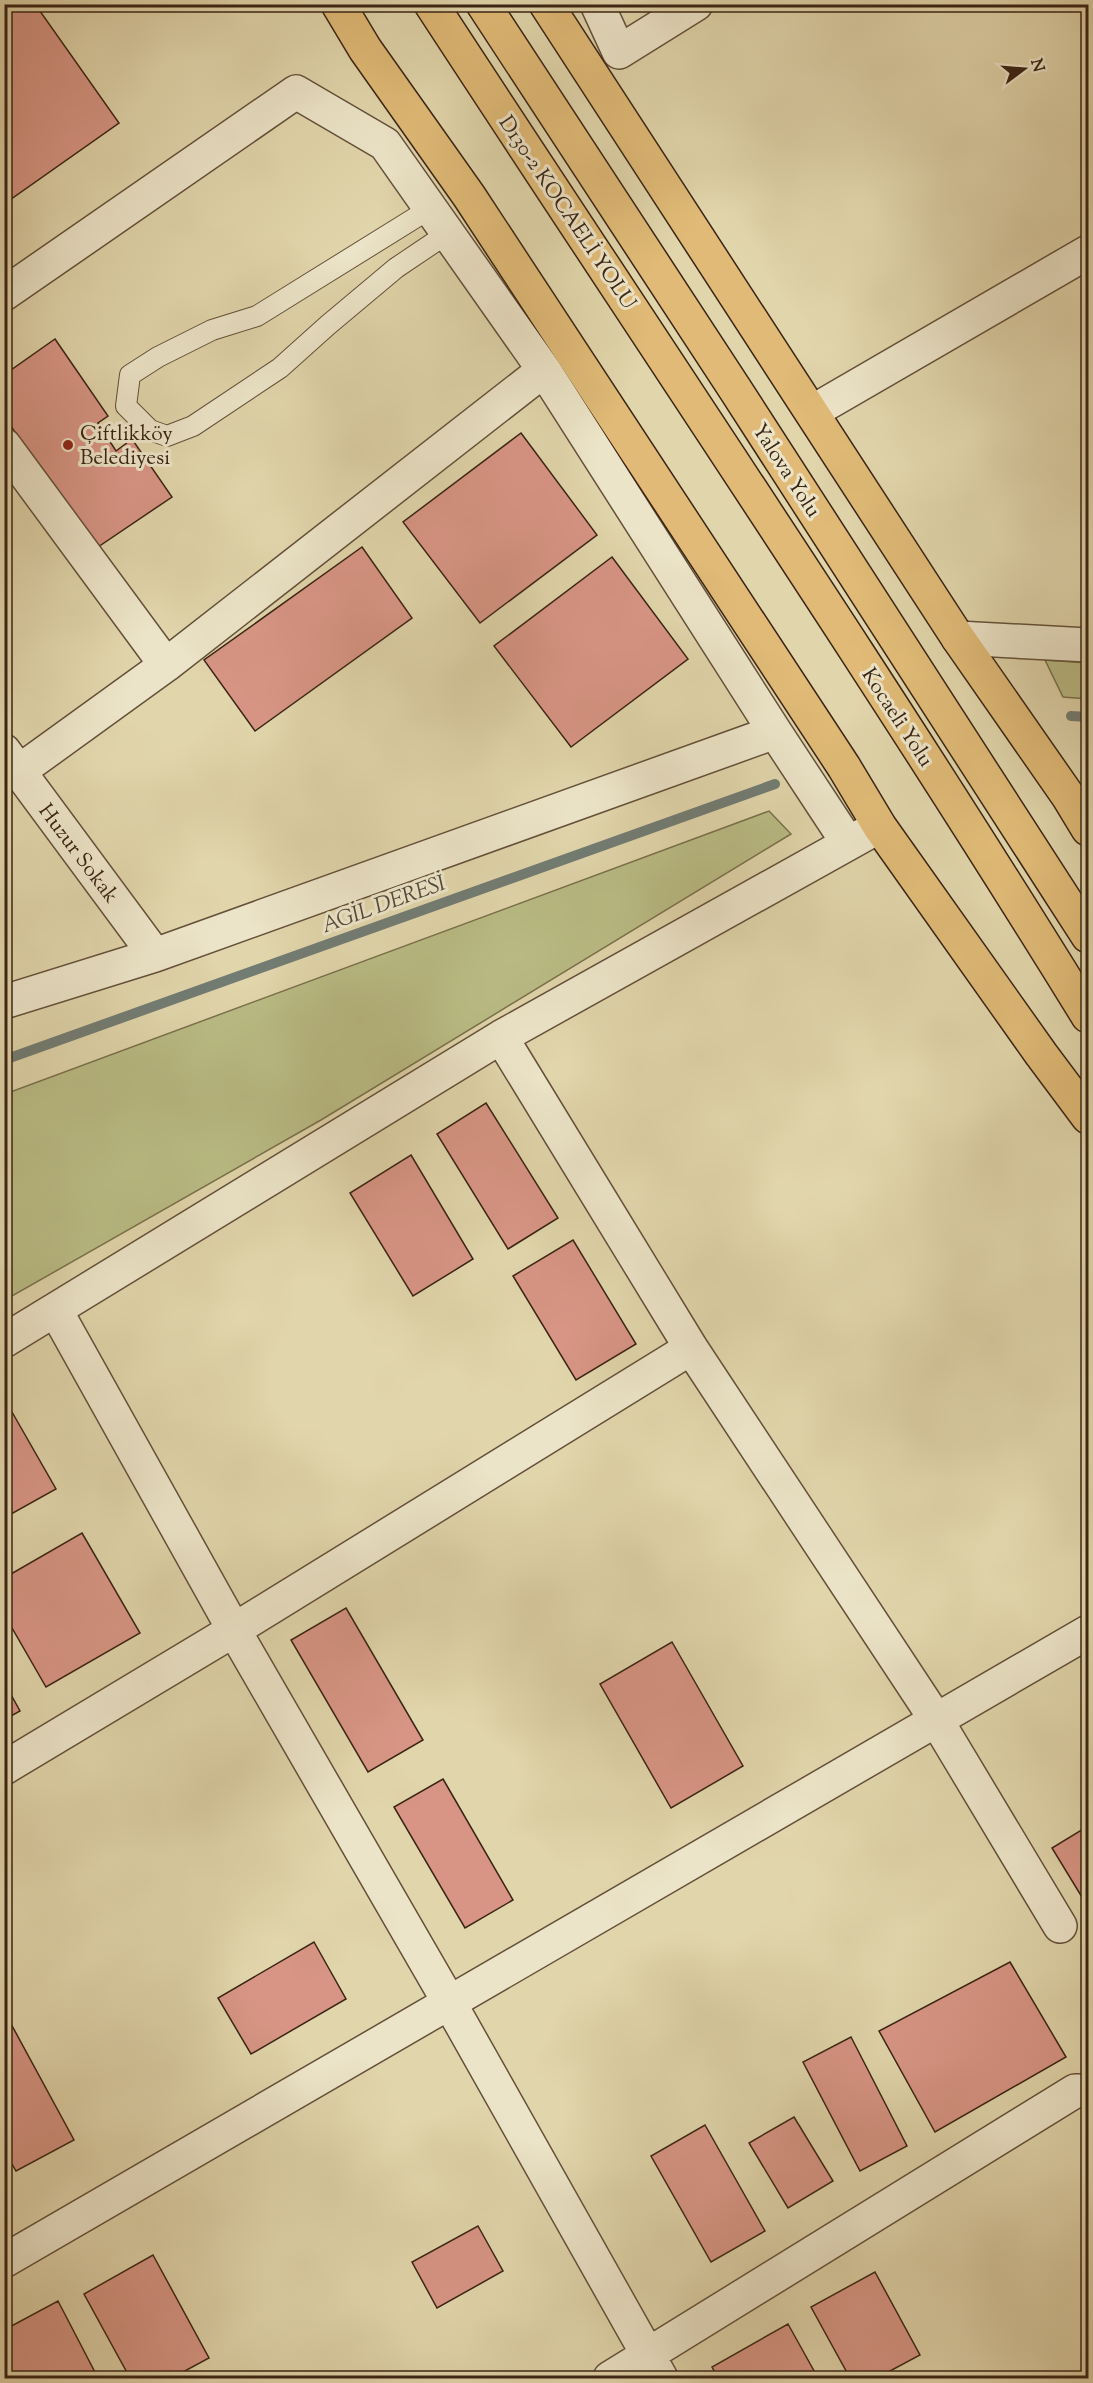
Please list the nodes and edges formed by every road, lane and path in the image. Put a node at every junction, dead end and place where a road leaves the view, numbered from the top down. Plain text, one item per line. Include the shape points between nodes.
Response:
1 (338, 4) edge
2 (431, 4) edge
3 (483, 4) edge
4 (546, 4) edge
5 (597, 4) edge
6 (696, 4) edge
7 (440, 220) junction
8 (1089, 252) edge
9 (4, 294) edge
10 (544, 370) junction
11 (812, 412) junction
12 (706, 419) joint
13 (4, 445) edge
14 (958, 638) junction
15 (1089, 645) edge
16 (166, 664) junction
17 (775, 732) junction
18 (11, 762) edge
19 (880, 827) junction
20 (1089, 829) edge
21 (848, 843) junction
22 (1089, 936) edge
23 (155, 955) junction
24 (4, 1002) edge
25 (1089, 1016) edge
26 (501, 1037) junction
27 (1089, 1117) edge
28 (56, 1311) junction
29 (4, 1341) edge
30 (691, 1348) junction
31 (234, 1630) junction
32 (1089, 1632) edge
33 (937, 1721) junction
34 (4, 1768) edge
35 (1060, 1926) dead end
36 (449, 2002) junction
37 (1089, 2091) edge
38 (4, 2261) edge
39 (654, 2367) edge
40 (610, 2379) edge

1 - 19 highway via 365,49 469,196
2 - 12 highway, D130-2 KOCAELİ YOLU
3 - 22 highway, Yalova Yolu
4 - 11 highway
5 - 6 street via 620,52
7 - 7 lane via 257,316 212,330 158,357 130,375 126,406 150,430 167,436 193,426 280,368 396,268
7 - 9 street via 385,144 296,92
7 - 10 street
8 - 11 street
10 - 16 street
10 - 17 street
11 - 14 highway
12 - 25 highway, Kocaeli̇ Yolu
13 - 16 street
14 - 15 street
14 - 20 highway
16 - 18 street
17 - 21 street
17 - 23 street
18 - 23 street, Huzur Sokak
19 - 21 street
19 - 27 highway
21 - 26 street
23 - 24 street
26 - 28 street
26 - 30 street
28 - 29 street
28 - 31 street
30 - 31 street
30 - 33 street
31 - 34 street
31 - 36 street
32 - 33 street
33 - 35 street
33 - 36 street
36 - 38 street
36 - 39 street
37 - 39 street via 1075,2091
39 - 40 street

